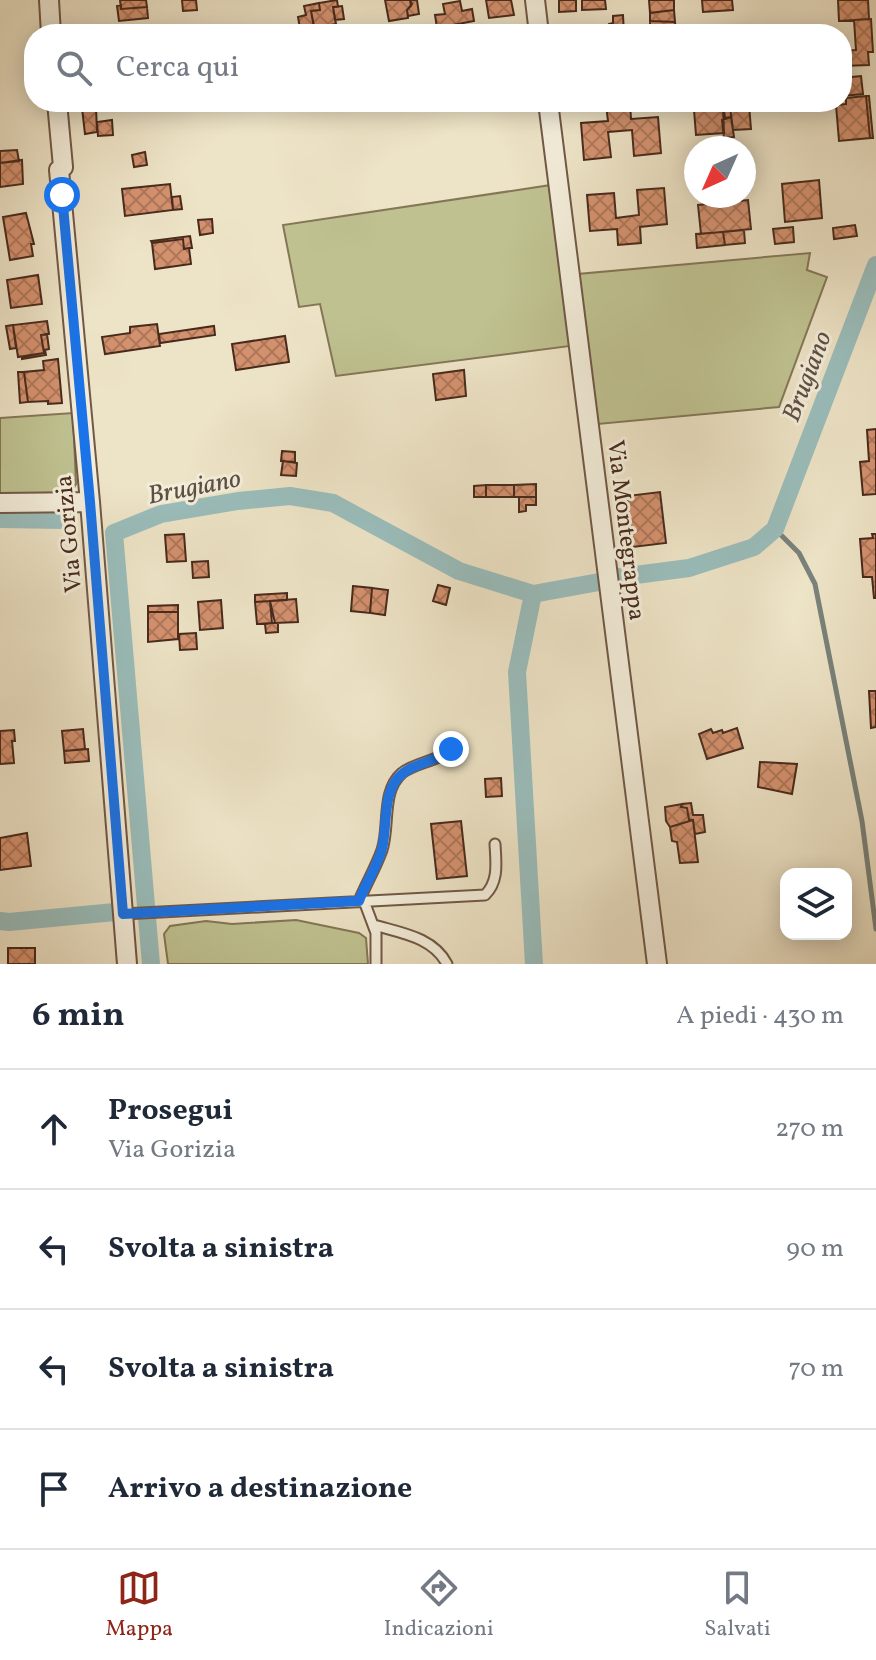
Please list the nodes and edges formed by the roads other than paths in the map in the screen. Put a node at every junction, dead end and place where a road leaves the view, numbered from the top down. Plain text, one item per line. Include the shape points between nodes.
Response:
1 (49, 0) edge
2 (535, 0) edge
3 (50, 24) edge
4 (538, 24) edge
5 (58, 112) edge
6 (549, 112) edge
7 (90, 502) junction
8 (0, 503) edge
9 (451, 749) dead end
10 (495, 844) dead end
11 (362, 901) junction
12 (129, 913) junction
13 (374, 925) junction
14 (127, 964) edge
15 (376, 964) edge
16 (447, 964) edge
17 (657, 964) edge

1 - 3 street
2 - 4 street
5 - 7 street, Via Gorizia
6 - 17 street, Via Montegrappa
7 - 8 street
7 - 12 street, Via Gorizia
9 - 11 lane via 395,781 383,848
10 - 11 lane via 496,877 485,895
11 - 12 lane
11 - 13 lane
12 - 14 street, Via Gorizia
13 - 15 lane
13 - 16 lane via 427,942

